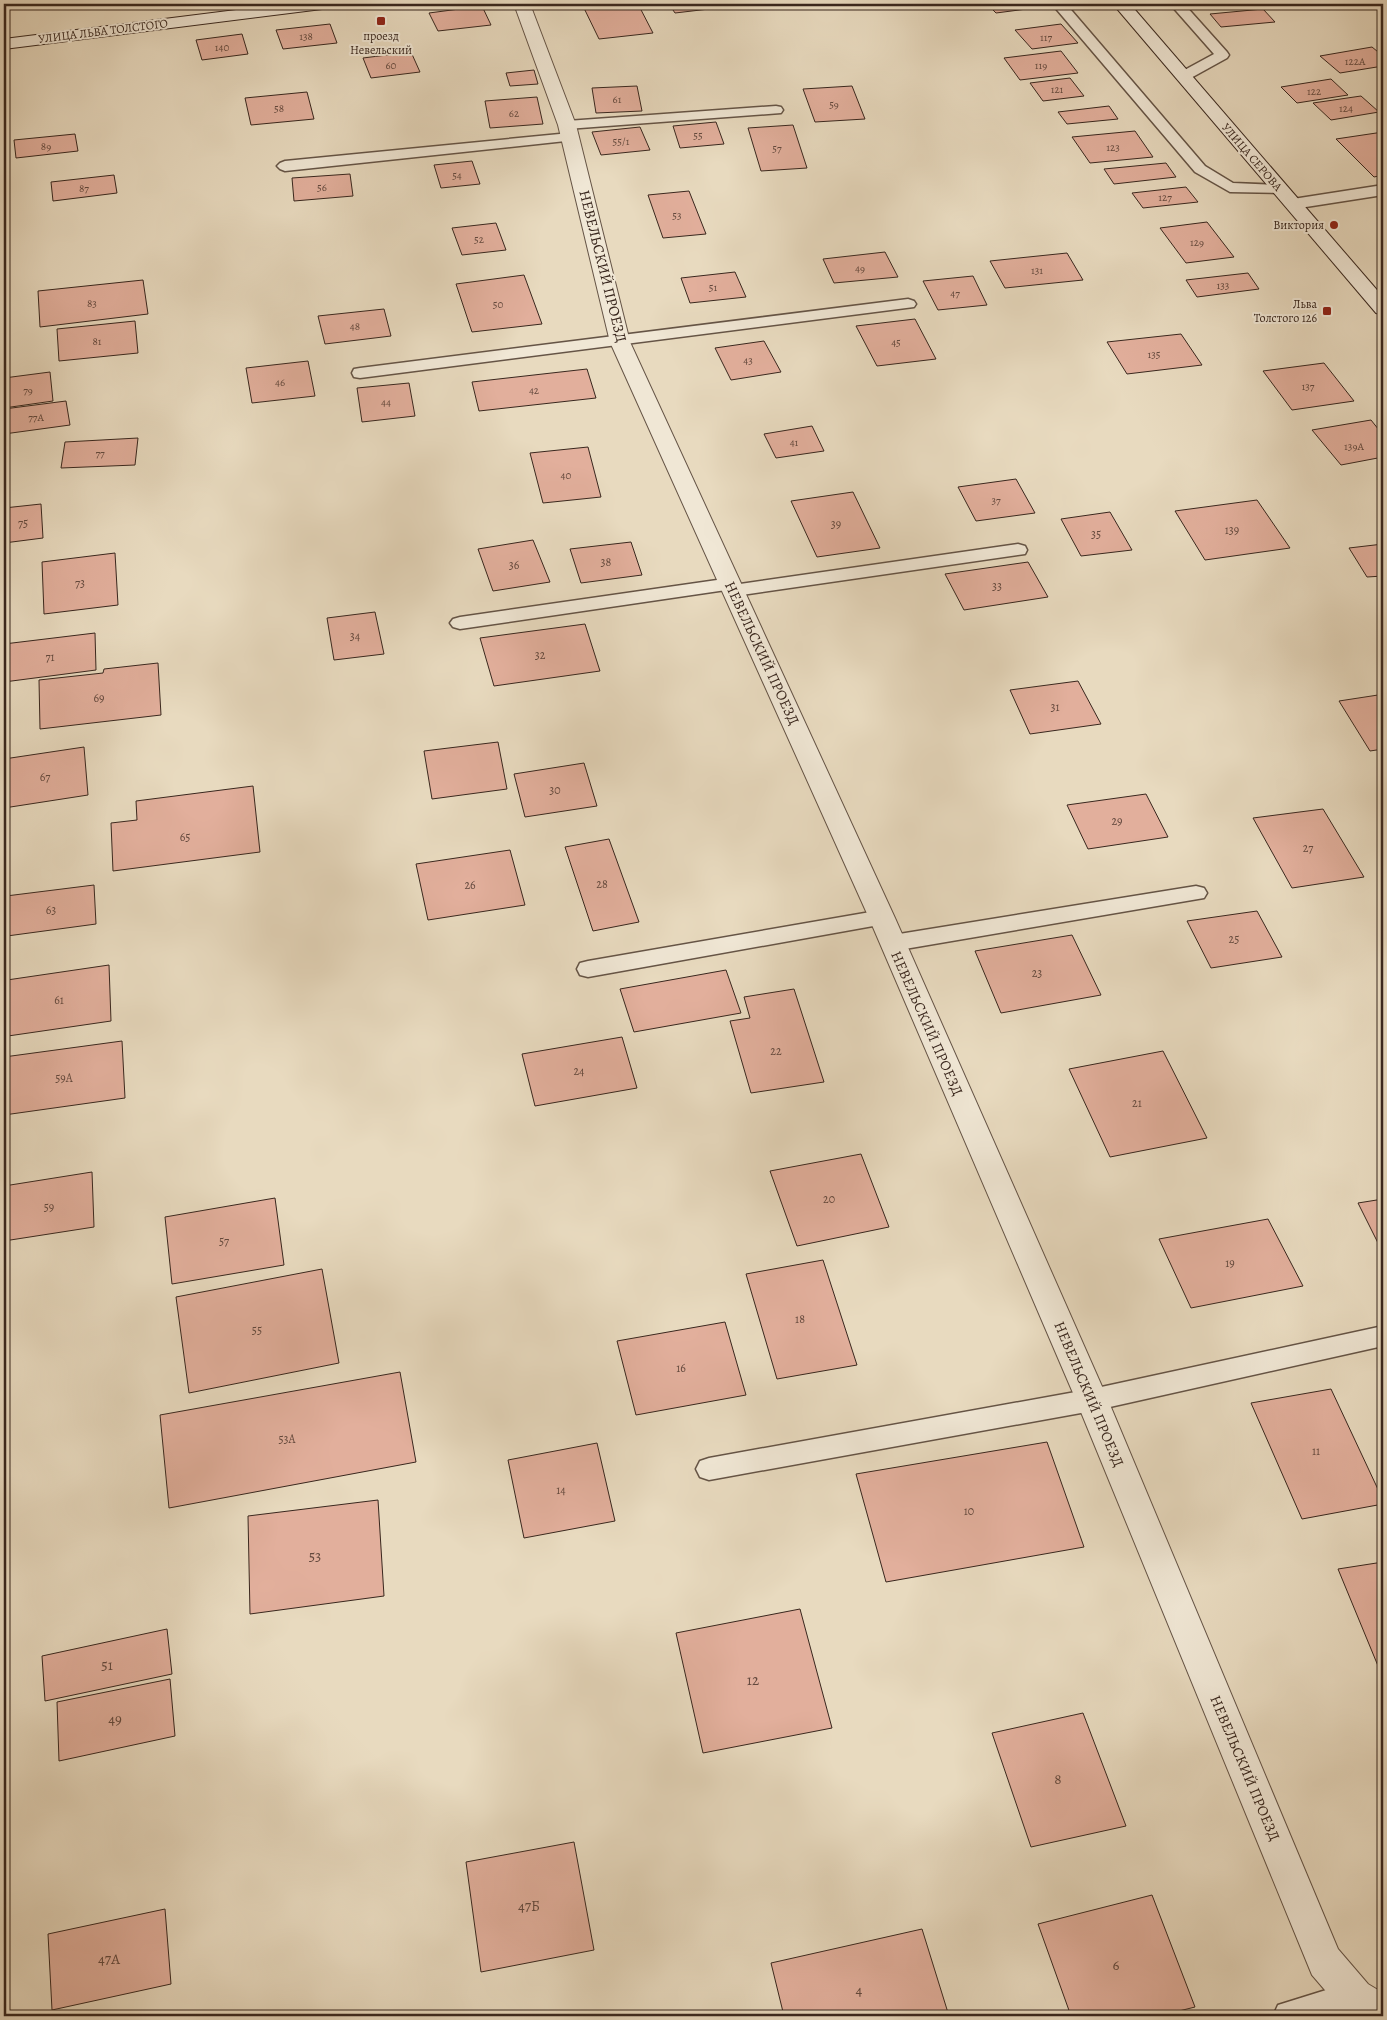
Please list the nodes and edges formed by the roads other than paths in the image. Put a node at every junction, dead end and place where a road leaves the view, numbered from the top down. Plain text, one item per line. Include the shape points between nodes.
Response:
1 (322, 4) edge
2 (522, 4) edge
3 (1060, 4) edge
4 (1121, 4) edge
5 (1177, 4) edge
6 (4, 44) edge
7 (1184, 76) junction
8 (776, 110) dead end
9 (569, 131) junction
10 (285, 166) dead end
11 (1281, 190) junction
12 (1383, 190) edge
13 (1293, 204) junction
14 (908, 304) dead end
15 (1383, 309) edge
16 (620, 342) junction
17 (360, 373) dead end
18 (1018, 550) dead end
19 (733, 587) junction
20 (460, 623) dead end
21 (1196, 893) dead end
22 (888, 931) junction
23 (588, 969) dead end
24 (1383, 1336) edge
25 (1092, 1400) junction
26 (709, 1469) dead end
27 (1355, 1996) junction
28 (1383, 2015) edge
29 (1289, 2016) edge

1 - 6 street, УЛИЦА ЛЬВА ТОЛСТОГО
2 - 9 street, НЕВЕЛЬСКИЙ ПРОЕЗД
3 - 11 lane via 1200,169 1230,187
4 - 7 street, УЛИЦА СЕРОВА
5 - 7 lane via 1222,55
7 - 11 street, УЛИЦА СЕРОВА
8 - 9 lane
9 - 10 lane
9 - 16 street, НЕВЕЛЬСКИЙ ПРОЕЗД
11 - 13 street, УЛИЦА СЕРОВА
12 - 13 lane
13 - 15 street, УЛИЦА СЕРОВА
14 - 16 lane
16 - 17 lane
16 - 19 street, НЕВЕЛЬСКИЙ ПРОЕЗД
18 - 19 lane
19 - 20 lane
19 - 22 street, НЕВЕЛЬСКИЙ ПРОЕЗД
21 - 22 lane
22 - 23 lane
22 - 25 street, НЕВЕЛЬСКИЙ ПРОЕЗД
24 - 25 lane
25 - 26 lane
25 - 27 street, НЕВЕЛЬСКИЙ ПРОЕЗД via 1325,1962
27 - 28 street, НЕВЕЛЬСКИЙ ПРОЕЗД
27 - 29 lane

